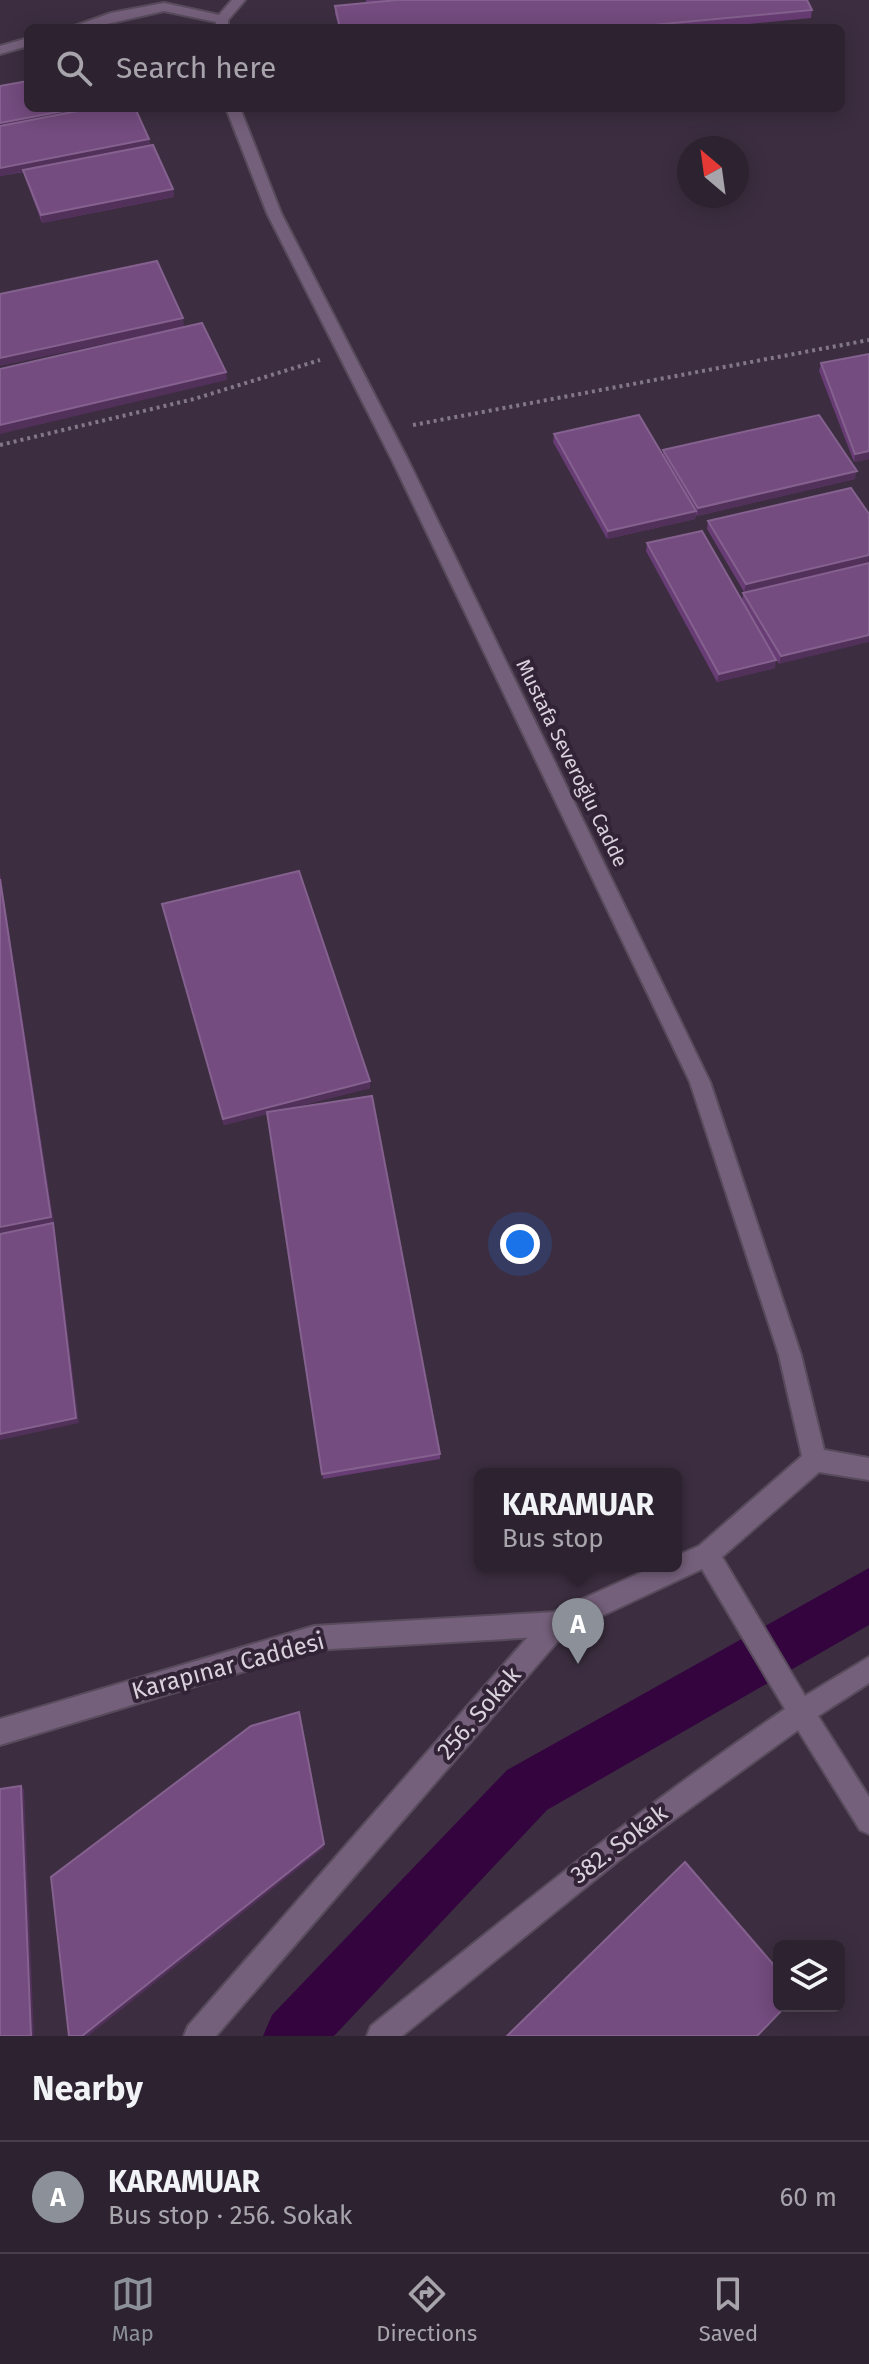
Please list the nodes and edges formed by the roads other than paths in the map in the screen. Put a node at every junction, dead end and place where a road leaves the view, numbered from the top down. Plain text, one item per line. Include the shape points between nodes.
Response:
1 (239, 0) edge
2 (89, 24) edge
3 (222, 24) edge
4 (24, 43) edge
5 (0, 50) edge
6 (235, 112) edge
7 (815, 1460) junction
8 (869, 1469) edge
9 (707, 1554) junction
10 (682, 1566) edge
11 (668, 1572) edge
12 (556, 1624) junction
13 (869, 1669) edge
14 (801, 1711) junction
15 (0, 1732) edge
16 (869, 1821) edge
17 (198, 2036) edge
18 (381, 2036) edge

1 - 3 street
2 - 3 street via 164,7
4 - 5 street
6 - 7 street, Mustafa Severoğlu Cadde via 274,213 700,1082 790,1355
7 - 8 street
7 - 9 street, 256. Sokak
9 - 10 street, 256. Sokak
9 - 14 street
11 - 12 street, 256. Sokak
12 - 15 street, Karapınar Caddesi via 314,1638
12 - 17 street, 256. Sokak
13 - 14 street, 382. Sokak
14 - 16 street
14 - 18 street, 382. Sokak via 614,1845

